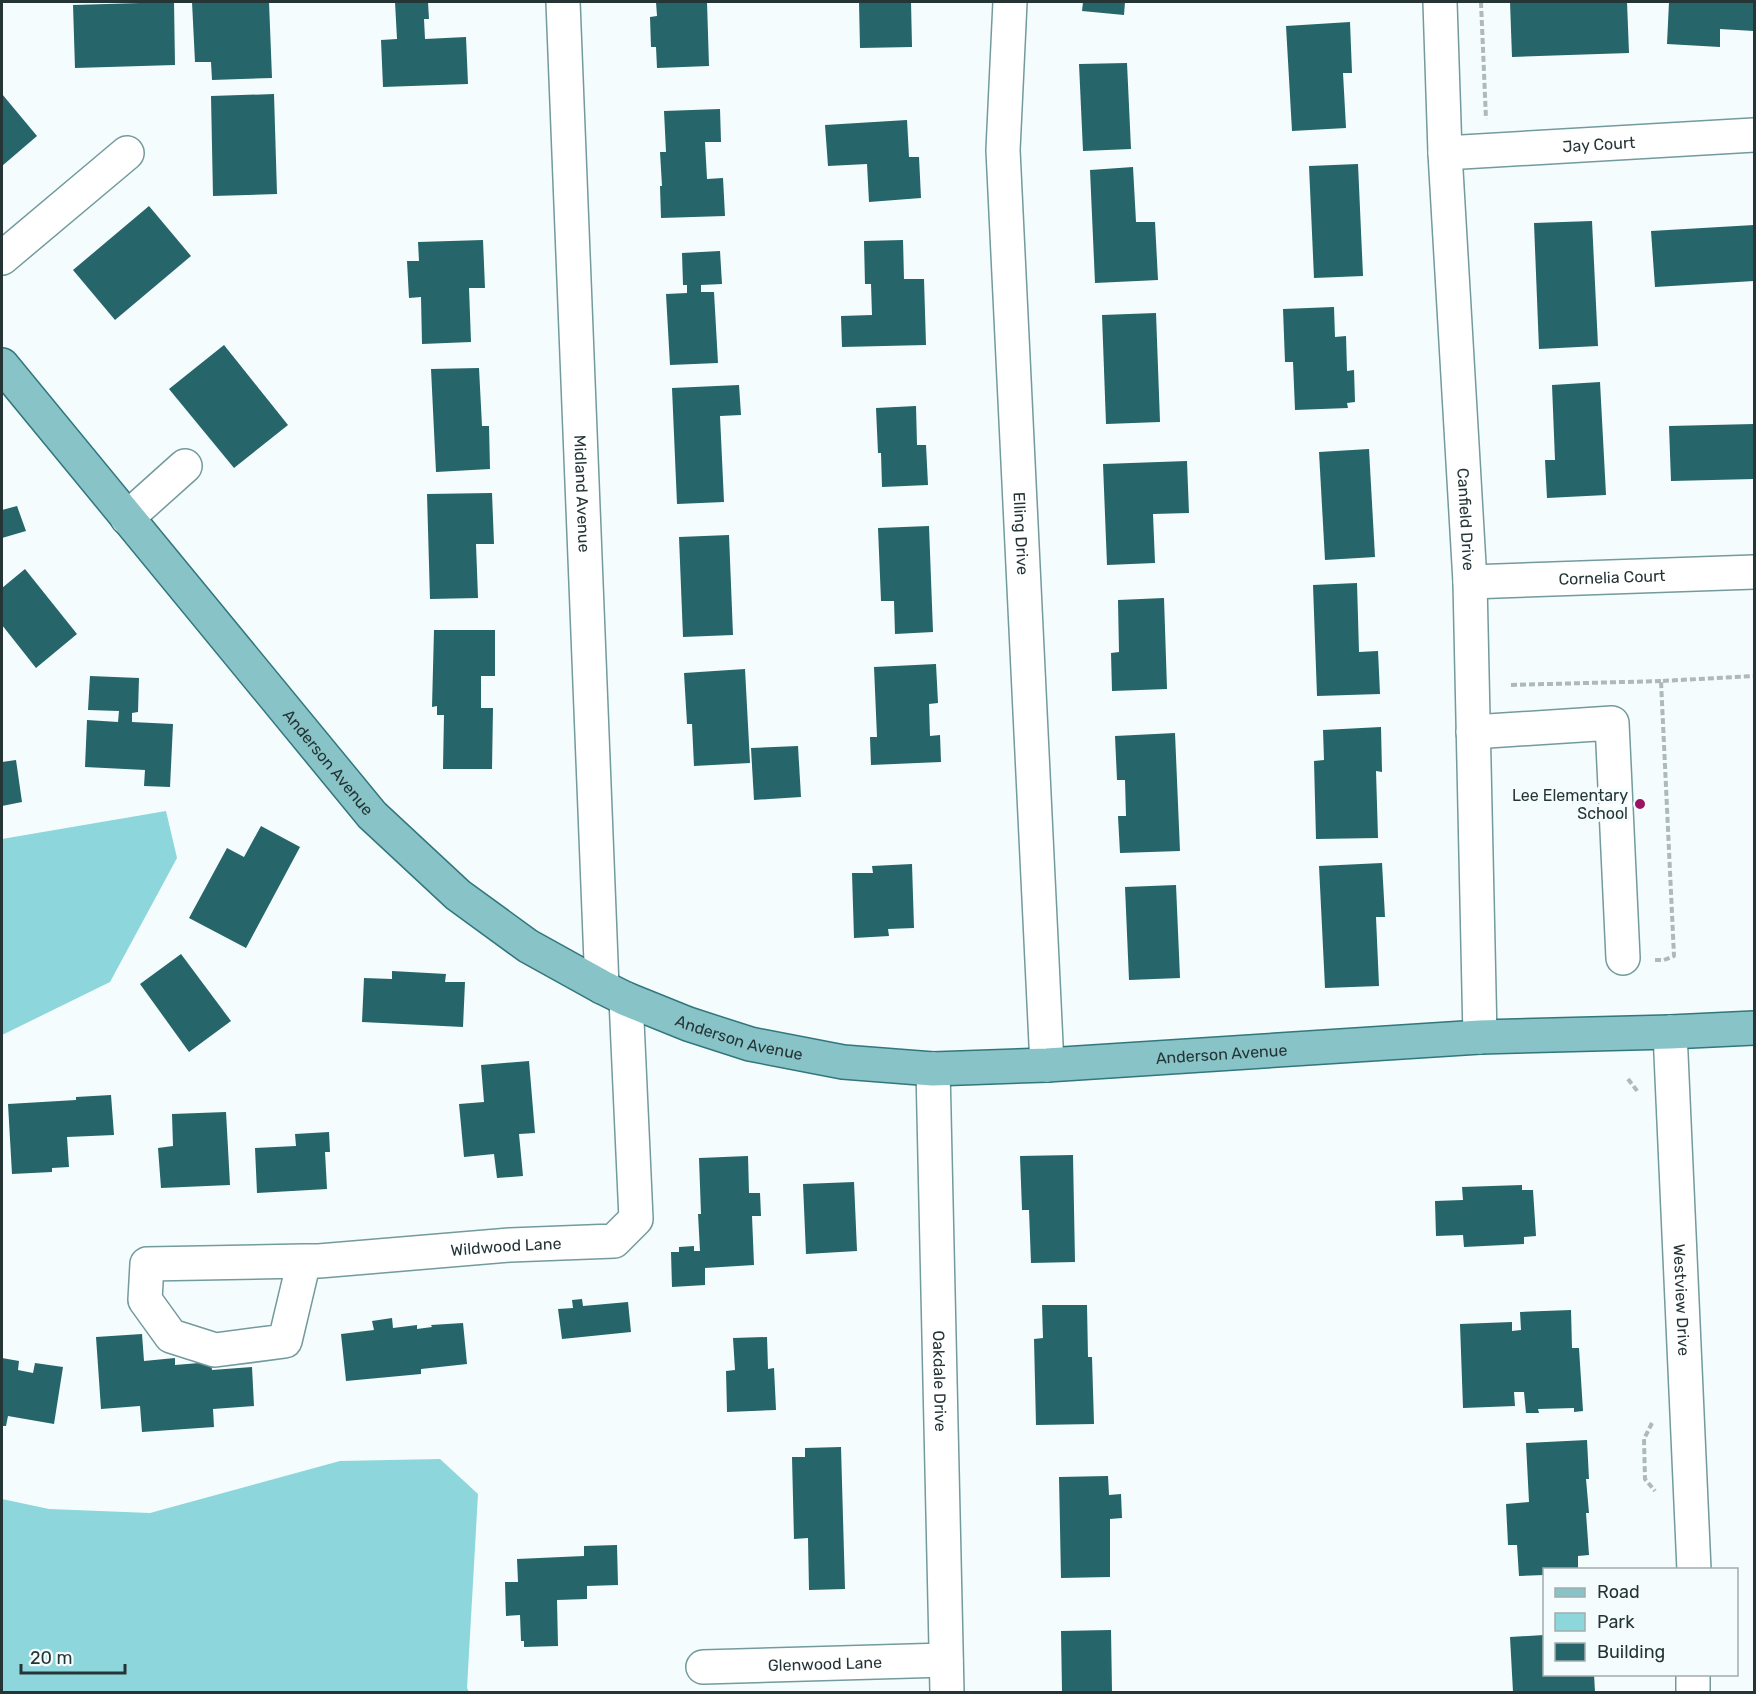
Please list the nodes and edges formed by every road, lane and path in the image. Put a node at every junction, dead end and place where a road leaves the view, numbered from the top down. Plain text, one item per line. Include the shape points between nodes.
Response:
1 (563, 2) edge
2 (1010, 2) edge
3 (1440, 2) edge
4 (1481, 2) edge
5 (1755, 135) edge
6 (1488, 149) junction
7 (127, 153) dead end
8 (1445, 153) junction
9 (2, 258) edge
10 (2, 365) edge
11 (185, 466) dead end
12 (127, 518) junction
13 (1755, 572) edge
14 (1470, 582) junction
15 (1755, 676) edge
16 (1661, 681) junction
17 (1511, 685) dead end
18 (1473, 732) junction
19 (1638, 959) joint
20 (614, 993) junction
21 (1755, 1028) edge
22 (1670, 1032) junction
23 (1480, 1037) junction
24 (1047, 1065) junction
25 (933, 1068) junction
26 (304, 1261) junction
27 (1694, 1568) edge
28 (946, 1660) junction
29 (703, 1667) dead end
30 (1693, 1676) edge
31 (947, 1692) edge
32 (1693, 1692) edge

1 - 20 street, Midland Avenue
2 - 24 street, Elling Drive via 1003,150
3 - 8 street, Canfield Drive
4 - 6 path
5 - 6 street, Jay Court
6 - 8 street, Jay Court
7 - 9 street
8 - 14 street, Canfield Drive
10 - 12 main road, Anderson Avenue
11 - 12 street
12 - 20 main road, Anderson Avenue via 372,816 458,895 528,946
13 - 14 street, Cornelia Court
14 - 18 street, Canfield Drive
15 - 16 path
16 - 17 path
16 - 19 path via 1674,956 1664,960
18 - 19 street via 1612,723
18 - 23 street, Canfield Drive
20 - 25 main road, Anderson Avenue via 688,1024 750,1044 843,1062
20 - 26 street, Wildwood Lane via 636,1219 614,1241
21 - 22 main road, Anderson Avenue
22 - 23 main road, Anderson Avenue
22 - 27 street, Westview Drive
23 - 24 main road, Anderson Avenue
24 - 25 main road, Anderson Avenue
25 - 28 street, Oakdale Drive
26 - 26 street, Wildwood Lane via 147,1264 145,1300 171,1336 215,1350 285,1341
28 - 29 street, Glenwood Lane
28 - 31 street, Oakdale Drive
30 - 32 street

